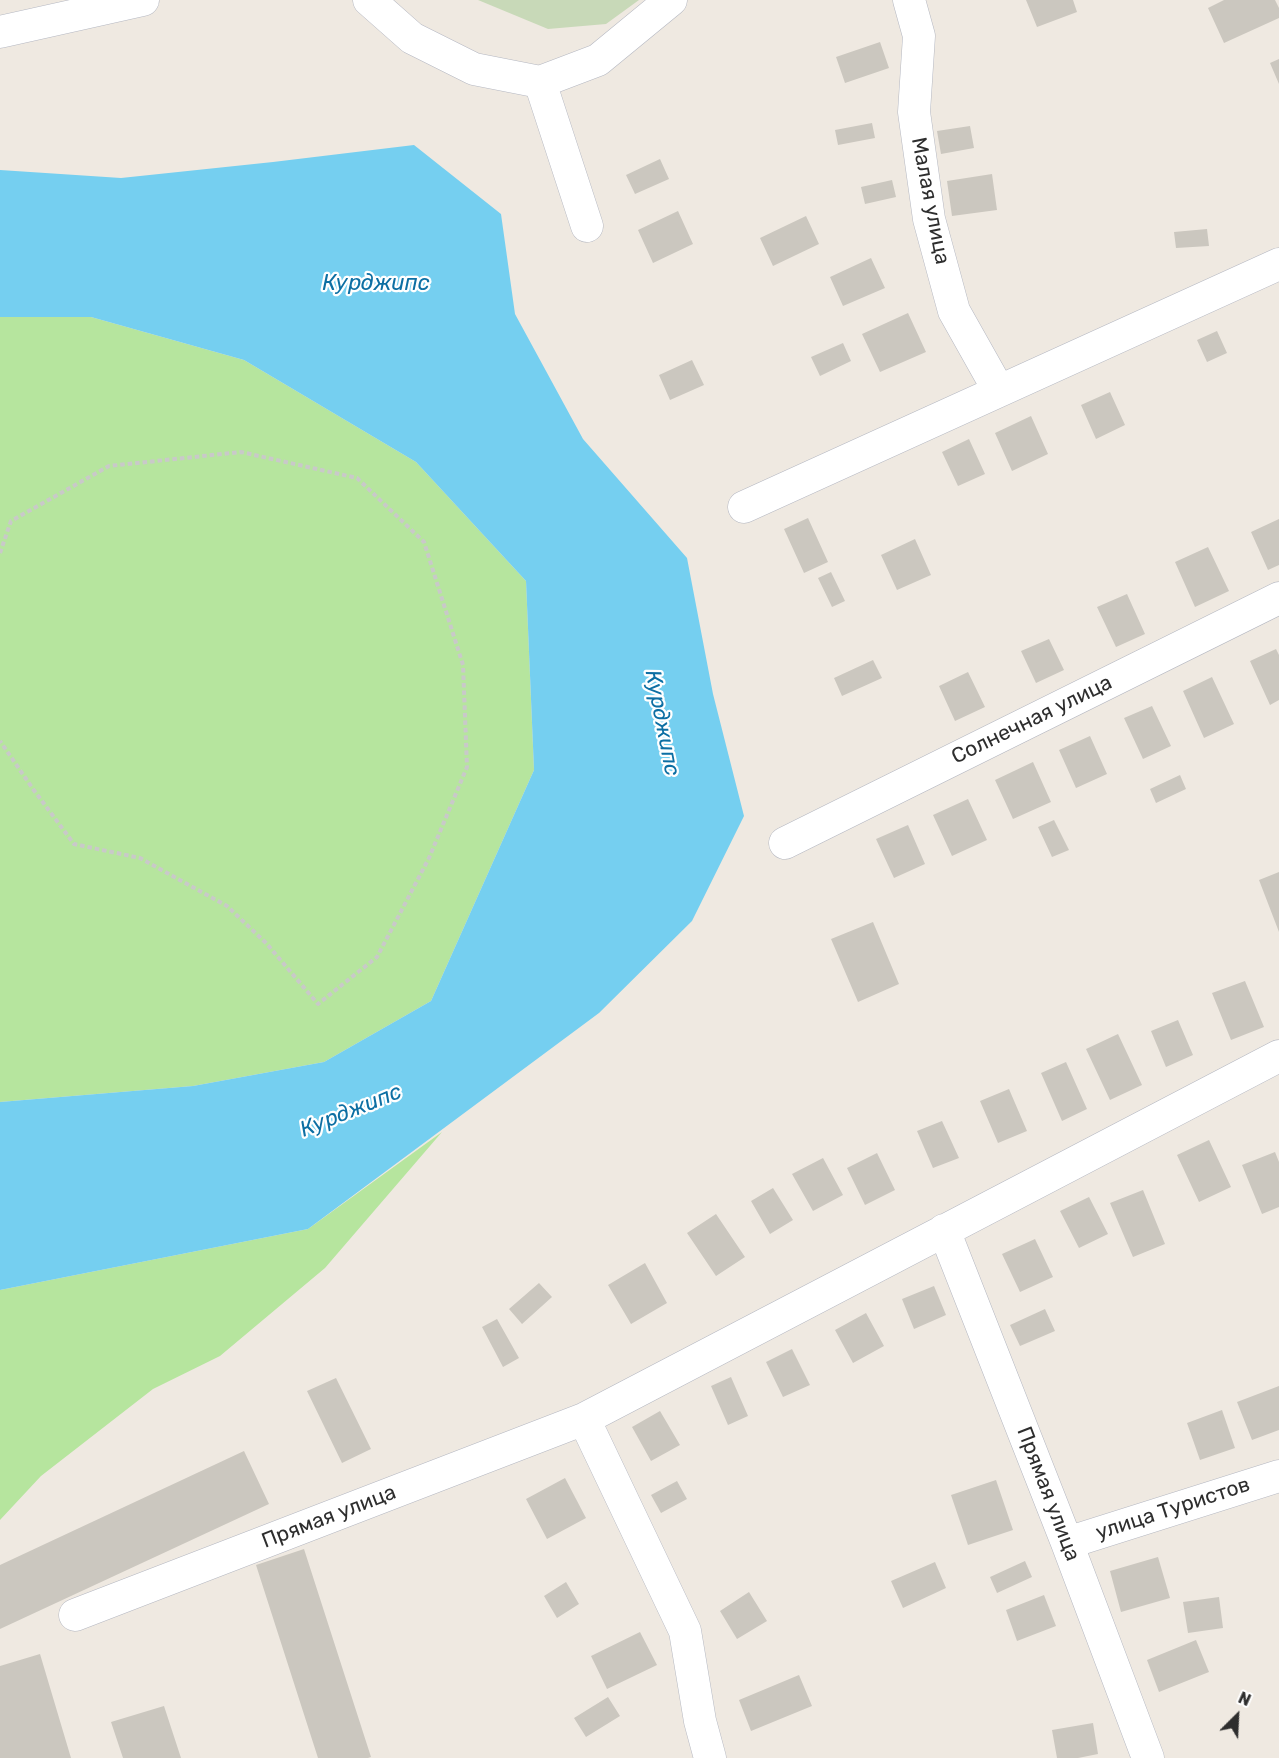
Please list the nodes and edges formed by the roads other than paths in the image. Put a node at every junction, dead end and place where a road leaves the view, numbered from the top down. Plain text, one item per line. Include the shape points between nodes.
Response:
1 (143, 0) edge
2 (369, 0) edge
3 (671, 0) edge
4 (909, 0) edge
5 (0, 32) edge
6 (540, 82) junction
7 (587, 225) dead end
8 (1279, 264) edge
9 (999, 391) junction
10 (744, 507) dead end
11 (1279, 598) edge
12 (785, 843) dead end
13 (1279, 1056) edge
14 (944, 1230) junction
15 (584, 1419) junction
16 (1279, 1476) edge
17 (1067, 1543) junction
18 (75, 1615) dead end
19 (710, 1758) edge
20 (1148, 1758) edge

1 - 5 street
2 - 6 street via 412,38 474,69
3 - 6 street via 598,60
4 - 9 street, Малая улица via 919,36 914,112 928,219 954,311
6 - 7 street
8 - 9 street
9 - 10 street
11 - 12 street, Солнечная улица
13 - 14 street, Прямая улица
14 - 15 street, Прямая улица
14 - 17 street, Прямая улица
15 - 18 street, Прямая улица
15 - 19 street via 685,1631
16 - 17 street, улица Туристов
17 - 20 street, Прямая улица

